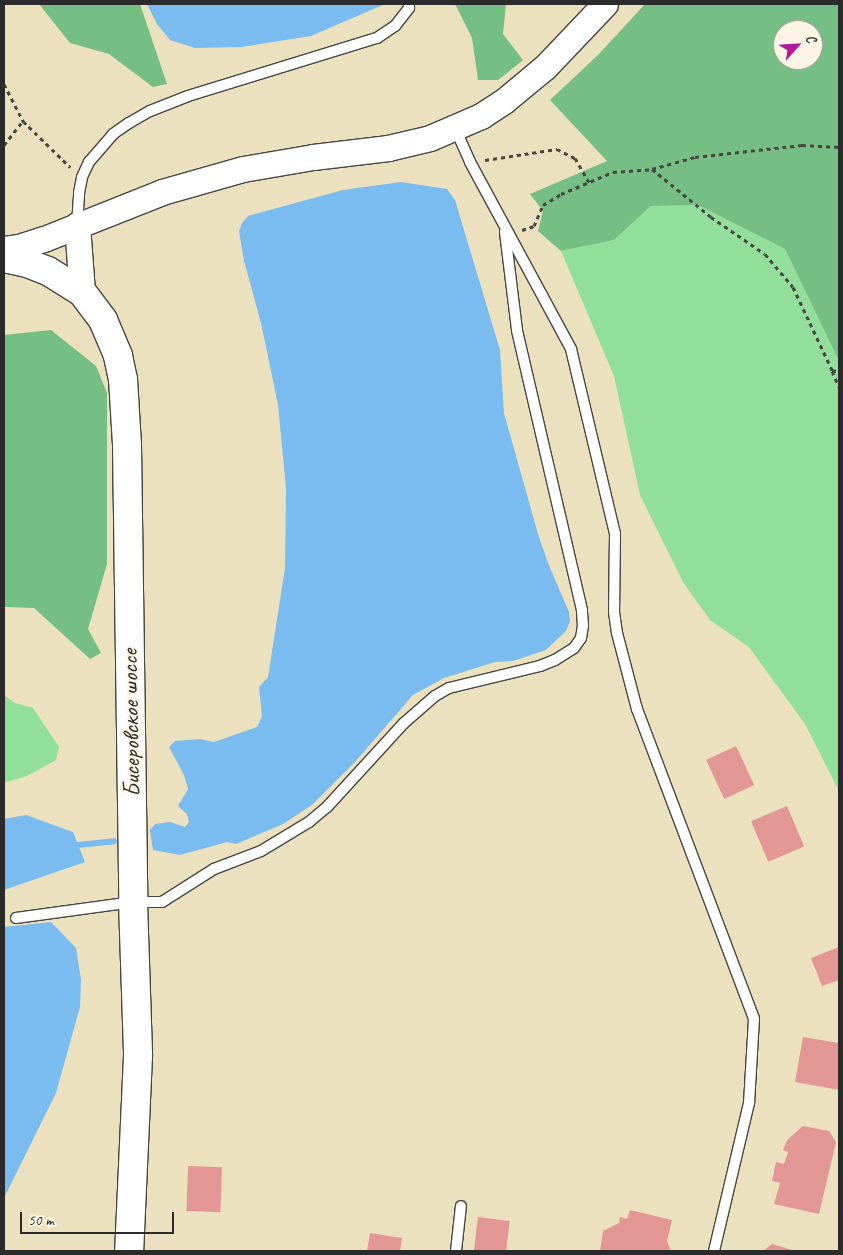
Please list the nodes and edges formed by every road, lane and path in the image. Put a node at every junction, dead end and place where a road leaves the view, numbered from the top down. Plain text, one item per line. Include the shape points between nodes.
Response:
1 (409, 4) edge
2 (605, 4) edge
3 (4, 84) edge
4 (23, 121) junction
5 (455, 128) junction
6 (4, 145) edge
7 (839, 148) edge
8 (470, 162) junction
9 (652, 169) junction
10 (82, 177) junction
11 (589, 182) junction
12 (77, 225) junction
13 (505, 226) junction
14 (4, 249) edge
15 (4, 258) edge
16 (82, 292) junction
17 (832, 370) junction
18 (839, 372) edge
19 (839, 387) edge
20 (133, 902) junction
21 (16, 918) dead end
22 (461, 1206) dead end
23 (129, 1251) edge
24 (456, 1251) edge
25 (714, 1251) edge

1 - 10 lane via 395,26 377,38 188,96 150,111 112,134 89,162
2 - 5 street via 525,85 481,116
3 - 4 path
4 - 6 path
4 - 10 path
5 - 8 lane
5 - 12 street via 396,147 243,169 162,192
7 - 9 path via 802,145 695,157
8 - 11 path via 557,149 575,158
8 - 13 lane
9 - 11 path via 612,172
9 - 17 path via 711,217 765,254 793,287
10 - 12 lane
11 - 13 path via 543,205 534,226 520,231
12 - 14 street via 44,239
12 - 16 street
13 - 20 lane via 517,330 582,610 581,638 574,648 555,660 449,688 435,696 404,723 327,807 309,822 261,850 214,869 162,902
13 - 25 lane via 570,349 616,533 614,612 637,709 754,1019 749,1103
15 - 16 main road, Бисеровское шоссе via 48,271
16 - 20 main road, Бисеровское шоссе via 94,306 111,337 123,378 126,406
17 - 18 path
17 - 19 path
20 - 21 lane
20 - 23 main road, Бисеровское шоссе via 138,1056
22 - 24 lane

